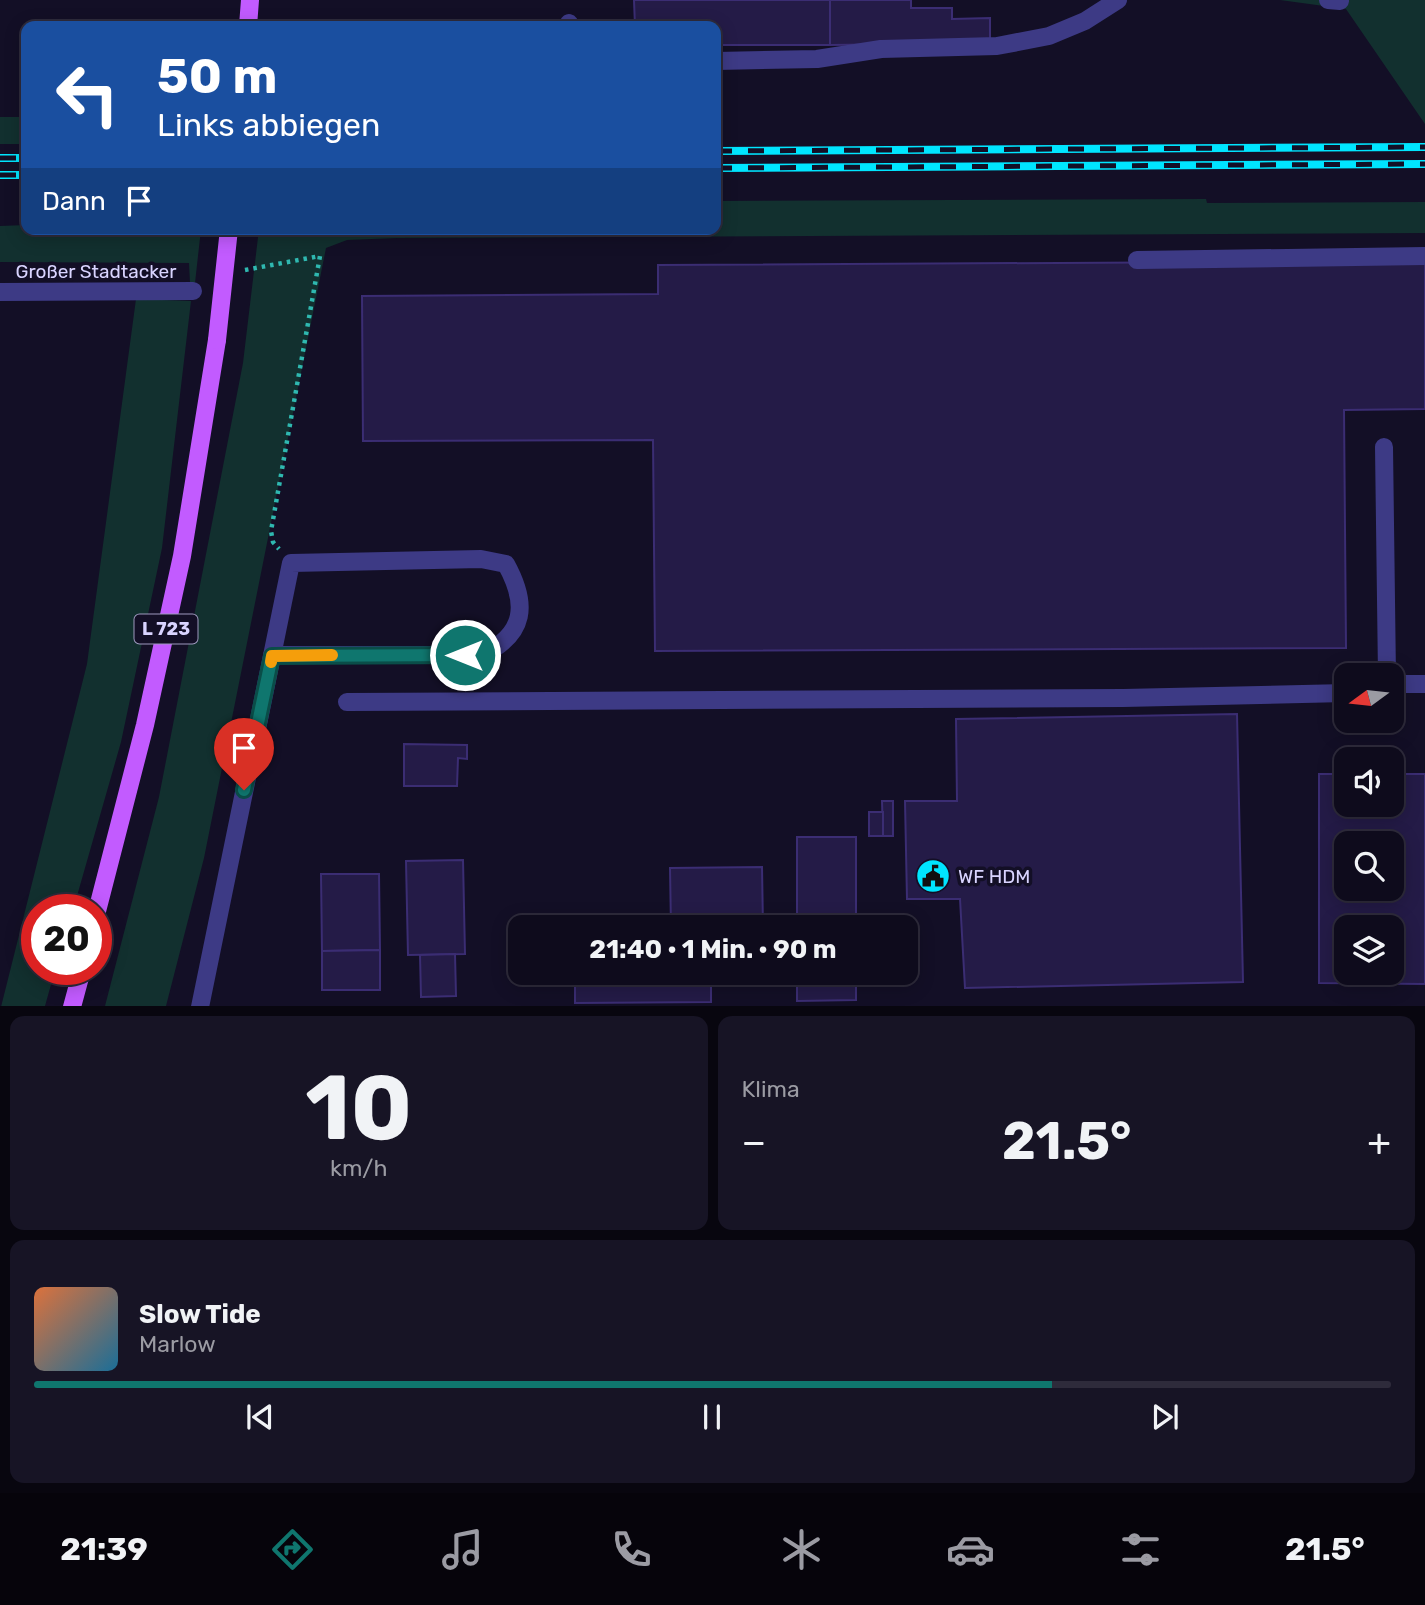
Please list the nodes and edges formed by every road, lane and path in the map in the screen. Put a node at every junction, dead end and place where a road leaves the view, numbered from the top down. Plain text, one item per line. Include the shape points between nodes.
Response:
1 (250, 0) edge
2 (1118, 0) edge
3 (1328, 0) edge
4 (1340, 1) edge
5 (248, 21) edge
6 (721, 61) edge
7 (228, 235) edge
8 (1425, 256) edge
9 (1137, 260) dead end
10 (240, 271) dead end
11 (193, 291) dead end
12 (0, 292) edge
13 (1384, 447) dead end
14 (291, 563) junction
15 (272, 656) junction
16 (1387, 663) edge
17 (1404, 684) edge
18 (1425, 684) edge
19 (1334, 694) edge
20 (346, 702) dead end
21 (101, 894) edge
22 (200, 1006) edge

1 - 5 main road
2 - 6 street via 1049,36 997,46
3 - 4 street
7 - 21 main road, L 723, bridge via 181,556 145,725
8 - 9 street
10 - 14 path via 320,257 271,531 273,542
11 - 12 street, Großer Stadtacker
13 - 16 street
14 - 15 street
14 - 15 street via 481,559 506,564 521,602 519,619 512,634 482,655
15 - 22 street
17 - 18 street
19 - 20 street

